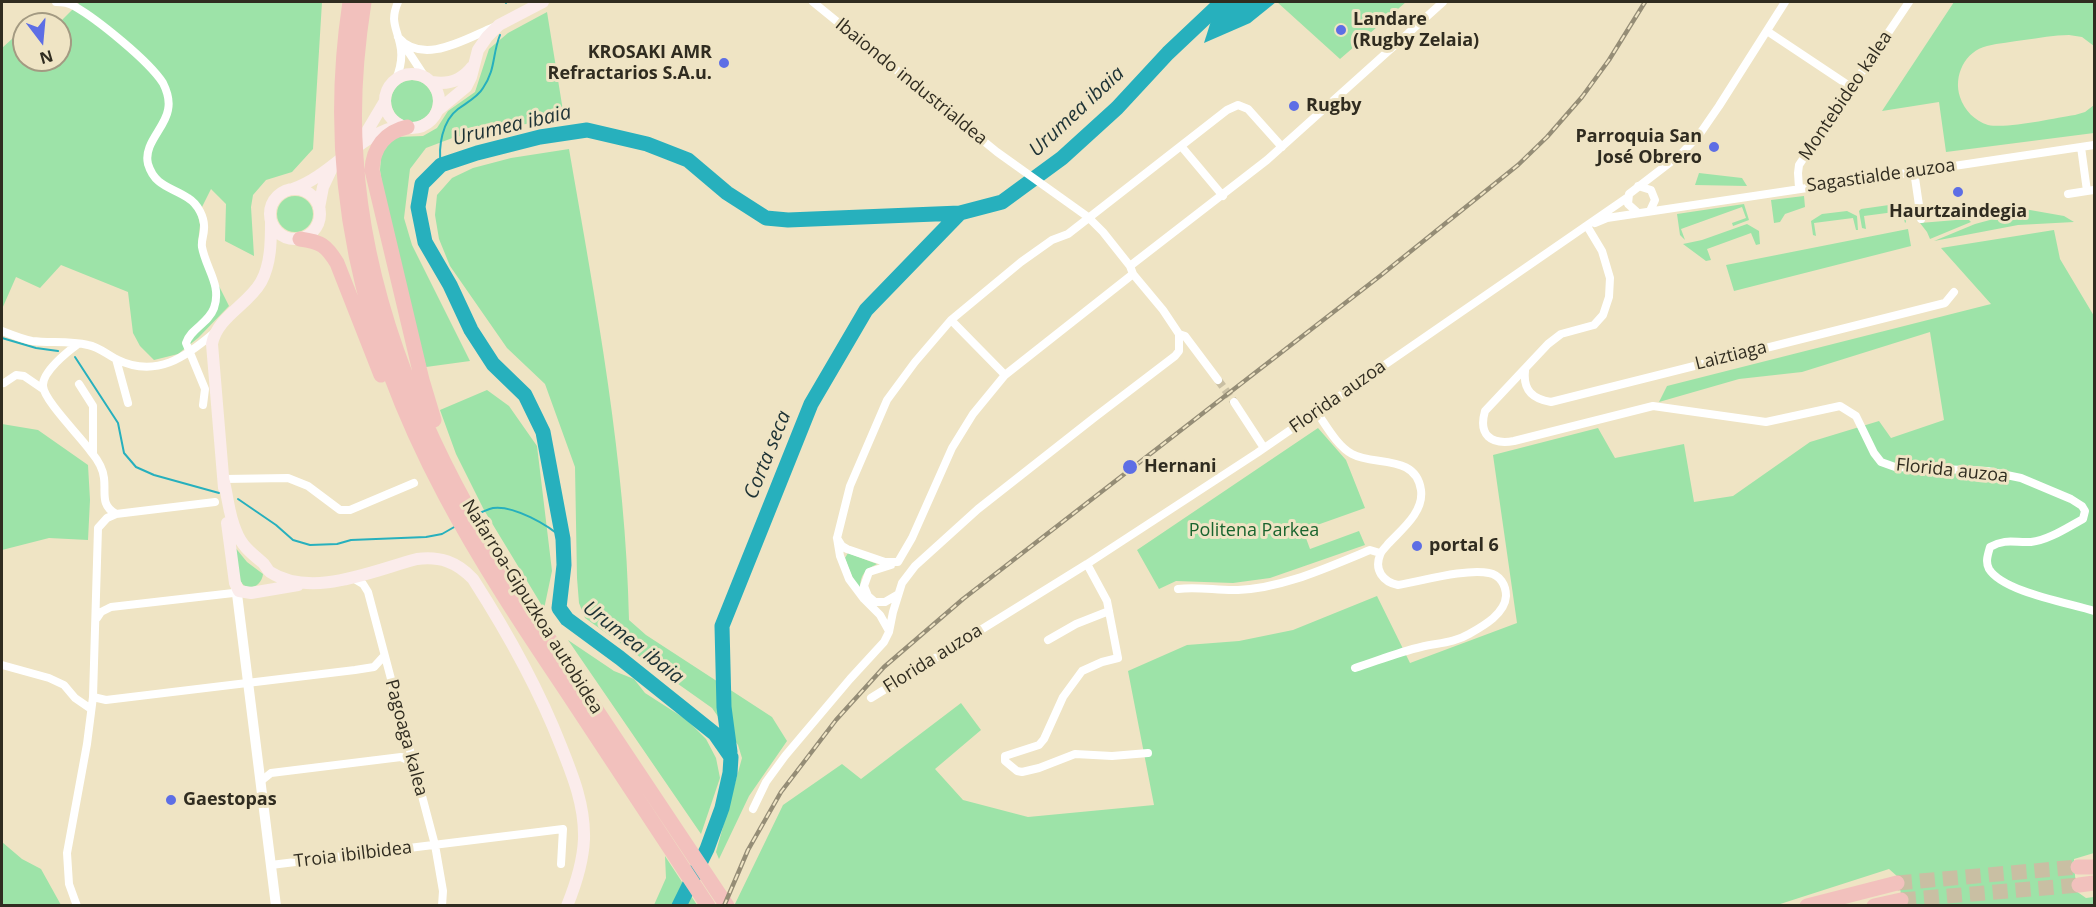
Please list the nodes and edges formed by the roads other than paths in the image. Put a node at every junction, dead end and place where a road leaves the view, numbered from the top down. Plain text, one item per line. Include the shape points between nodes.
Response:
1 (56, 2) edge
2 (350, 2) edge
3 (364, 2) edge
4 (398, 2) edge
5 (543, 2) edge
6 (813, 2) edge
7 (1443, 2) edge
8 (1785, 2) edge
9 (1906, 3) edge
10 (499, 25) junction
11 (1767, 31) junction
12 (401, 40) junction
13 (473, 66) junction
14 (396, 78) junction
15 (428, 79) junction
16 (1851, 87) junction
17 (385, 102) junction
18 (437, 111) junction
19 (405, 127) junction
20 (359, 144) junction
21 (2094, 145) edge
22 (1181, 146) junction
23 (1282, 147) junction
24 (2081, 147) junction
25 (333, 166) junction
26 (1914, 171) junction
27 (1654, 175) junction
28 (1638, 186) junction
29 (1799, 188) junction
30 (292, 189) junction
31 (1651, 190) junction
32 (2091, 190) edge
33 (2068, 194) dead end
34 (1223, 196) junction
35 (1628, 196) junction
36 (1654, 200) junction
37 (319, 208) junction
38 (1668, 208) junction
39 (1650, 211) junction
40 (1638, 213) junction
41 (1088, 217) junction
42 (1921, 219) dead end
43 (271, 222) junction
44 (1587, 226) junction
45 (295, 239) junction
46 (268, 263) junction
47 (1132, 270) junction
48 (1954, 292) dead end
49 (951, 320) junction
50 (218, 330) junction
51 (2, 332) edge
52 (1179, 334) junction
53 (78, 344) junction
54 (210, 350) junction
55 (1179, 351) junction
56 (191, 353) junction
57 (1199, 356) junction
58 (116, 359) junction
59 (1525, 370) junction
60 (1005, 375) junction
61 (1218, 380) tunnel mouth
62 (4, 383) dead end
63 (79, 384) dead end
64 (43, 389) junction
65 (1234, 402) tunnel mouth
66 (128, 404) dead end
67 (203, 405) dead end
68 (1316, 411) junction
69 (1264, 448) junction
70 (93, 454) junction
71 (429, 463) junction
72 (224, 480) junction
73 (414, 483) dead end
74 (453, 487) junction
75 (215, 502) dead end
76 (116, 514) junction
77 (837, 538) junction
78 (1380, 554) junction
79 (898, 562) junction
80 (1087, 564) junction
81 (267, 570) junction
82 (353, 578) junction
83 (305, 584) junction
84 (1178, 589) dead end
85 (245, 591) junction
86 (898, 594) junction
87 (885, 602) junction
88 (875, 610) junction
89 (2094, 610) edge
90 (1109, 611) junction
91 (892, 612) junction
92 (96, 621) junction
93 (890, 632) junction
94 (1048, 640) dead end
95 (384, 656) junction
96 (2, 664) edge
97 (1355, 668) dead end
98 (248, 682) junction
99 (93, 697) junction
100 (871, 698) dead end
101 (91, 709) junction
102 (1148, 753) dead end
103 (412, 762) junction
104 (261, 781) junction
105 (753, 809) dead end
106 (435, 845) junction
107 (561, 864) dead end
108 (271, 865) junction
109 (2078, 867) tunnel mouth
110 (2094, 867) edge
111 (1897, 883) tunnel mouth
112 (1901, 900) tunnel mouth
113 (77, 906) edge
114 (276, 906) edge
115 (442, 906) edge
116 (567, 906) edge
117 (708, 906) edge
118 (727, 906) edge
119 (1807, 906) edge
120 (1874, 906) edge

1 - 56 street via 72,4 100,24 164,85 169,108 148,151 147,162 159,182 189,198 202,215 203,250 216,289 211,314 189,334 186,343
2 - 71 highway, Nafarroa-Gipuzkoa autobidea via 340,109 346,202 374,325
3 - 74 highway, Nafarroa-Gipuzkoa autobidea via 354,95 365,235 397,348
4 - 12 street via 393,16
5 - 10 main road
6 - 41 street, Ibaiondo industrialdea via 1009,161
7 - 23 street
8 - 11 street
9 - 16 street, Montebideo kalea
10 - 12 street via 434,50 415,50
10 - 13 main road via 482,43
11 - 16 street
11 - 27 street via 1698,135
12 - 14 street
12 - 15 street
13 - 15 main road via 455,81
13 - 18 main road via 462,91
14 - 15 main road via 411,73
14 - 17 main road via 389,86
15 - 18 main road via 439,96
16 - 29 street, Montebideo kalea via 1799,165
17 - 19 main road via 392,119
17 - 20 main road
18 - 19 main road via 422,126
19 - 20 main road via 380,132
19 - 74 highway via 384,139 374,156 372,170 422,380
20 - 25 main road
21 - 24 street, Sagastialde auzoa
22 - 23 street via 1238,105 1248,109
22 - 34 street
22 - 41 street
23 - 34 street
24 - 26 street, Sagastialde auzoa
24 - 32 street
25 - 30 main road
25 - 37 main road
26 - 29 street, Sagastialde auzoa
26 - 42 street
27 - 28 street
27 - 31 street
28 - 31 street
28 - 35 street
29 - 38 street, Sagastialde auzoa
30 - 37 main road via 306,192
30 - 43 main road via 274,200
31 - 36 street
32 - 33 street
34 - 47 street
35 - 40 street via 1630,208
35 - 44 street, Florida auzoa
36 - 38 street
36 - 39 street
37 - 45 main road via 318,224 307,236
38 - 39 street, Sagastialde auzoa
39 - 40 street
40 - 44 street, Florida auzoa
41 - 47 street
41 - 49 street via 1021,262
43 - 45 main road via 278,233
43 - 46 main road
44 - 59 street via 1602,251 1610,278 1603,315 1594,325 1561,334
44 - 68 street, Florida auzoa
45 - 46 main road via 276,248
45 - 71 highway via 321,244 337,263 390,394
46 - 50 main road via 260,284
47 - 52 street
47 - 60 street
48 - 59 street, Laiztiaga via 1945,303 1551,402 1532,395 1524,380
49 - 60 street
49 - 77 street via 887,400 850,486
50 - 54 main road
50 - 56 street
51 - 53 street via 31,340
52 - 55 street
52 - 57 street via 1185,336
53 - 58 street via 96,347
53 - 64 street via 56,363 43,381
54 - 56 street
54 - 72 main road
55 - 57 street
55 - 86 street via 978,509 915,566
56 - 58 street via 159,366 132,365
56 - 67 street via 205,389
57 - 61 street
58 - 66 street
59 - 89 street, Florida auzoa via 1485,411 1483,431 1488,437 1503,443 1514,441 1653,406 1766,422 1840,406 1856,416 1881,462 1895,467 1987,471 2021,478 2071,499 2082,506 2083,519 2032,542 2015,540 1990,546 1988,568 2013,588
60 - 79 street via 952,448
62 - 64 street via 16,375 24,376
63 - 70 street via 93,406
64 - 70 street
65 - 69 street
68 - 69 street, Florida auzoa
68 - 78 street via 1351,454 1398,463 1417,480 1418,508
69 - 80 street, Florida auzoa
70 - 76 street via 105,478 105,504
71 - 74 highway, Nafarroa-Gipuzkoa autobidea
72 - 73 street via 288,478 308,486 340,510 350,510
72 - 81 main road via 236,532
72 - 85 main road via 225,508
74 - 117 highway, Nafarroa-Gipuzkoa autobidea via 488,570
74 - 118 highway, Nafarroa-Gipuzkoa autobidea via 534,617
75 - 76 street
76 - 92 street via 104,521 97,533
77 - 79 street via 847,549 885,562
77 - 88 street via 849,579
78 - 84 street via 1370,550 1263,587
78 - 97 street via 1381,574 1389,583 1398,585 1490,573 1503,584 1504,607 1468,635
79 - 87 street via 869,572 864,582 871,599
80 - 90 street
80 - 100 street, Florida auzoa
81 - 83 main road
81 - 85 main road, Troia ibilbidea via 268,581
82 - 83 main road
82 - 95 street, Pagoaga kalea via 368,592
82 - 116 main road via 429,558 448,561 473,579 518,653 574,777 584,838 579,876
83 - 85 main road
85 - 92 street via 107,608
85 - 98 street, Troia ibilbidea via 239,606
86 - 87 street
86 - 91 street
87 - 91 street
88 - 91 street
88 - 93 street
90 - 94 street
90 - 102 street via 1118,658 1082,671 1063,697 1039,745 1010,753 1005,761 1022,771 1076,754
91 - 93 street
92 - 99 street
93 - 105 street via 784,756
95 - 98 street via 369,668
95 - 103 street, Pagoaga kalea
96 - 101 street via 64,685
98 - 99 street via 106,700
98 - 104 street, Troia ibilbidea
99 - 101 street
101 - 113 street via 67,853 69,884
103 - 104 street via 401,757 272,772
103 - 106 street, Pagoaga kalea
104 - 108 street, Troia ibilbidea
106 - 107 street, Troia ibilbidea via 562,829
106 - 108 street, Troia ibilbidea
106 - 115 street, Pagoaga kalea
108 - 114 street, Troia ibilbidea
109 - 110 highway
111 - 119 highway
112 - 120 highway

